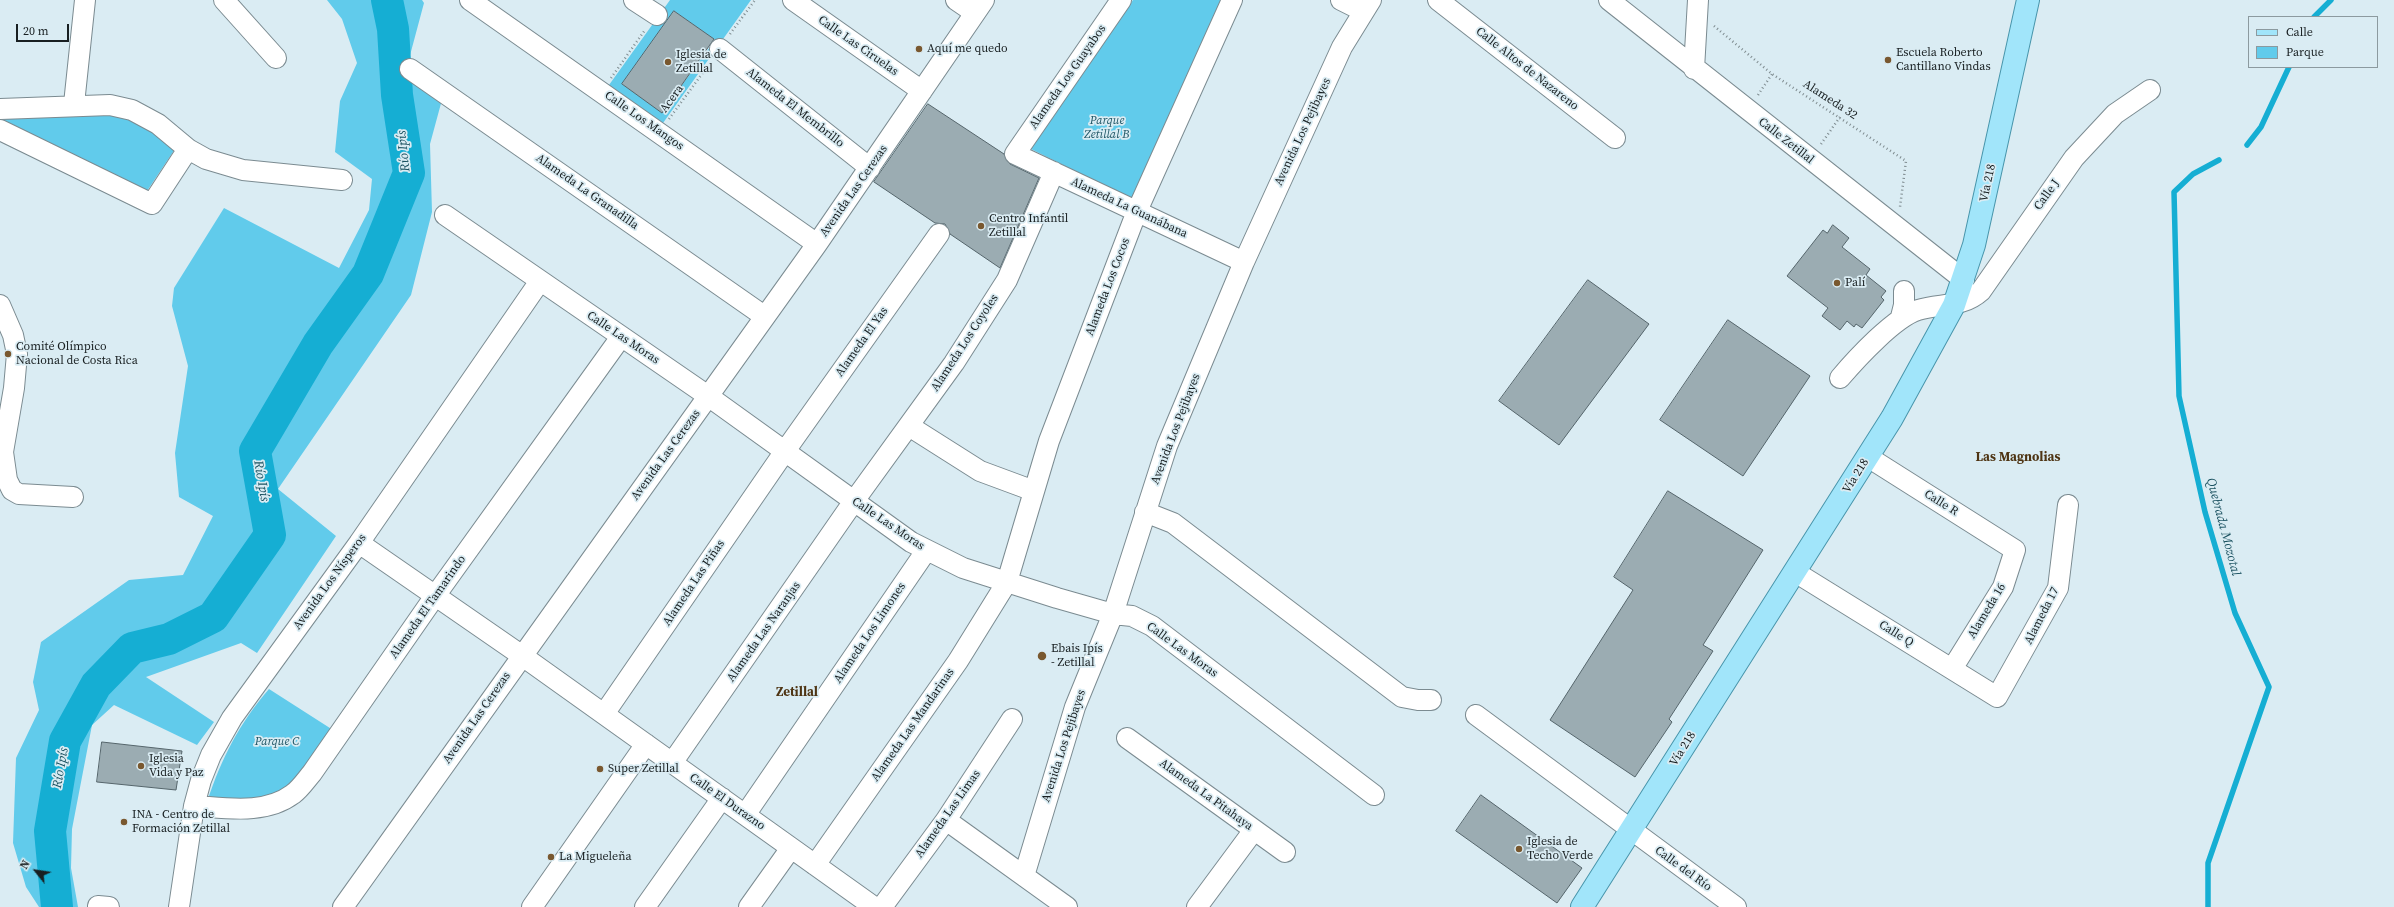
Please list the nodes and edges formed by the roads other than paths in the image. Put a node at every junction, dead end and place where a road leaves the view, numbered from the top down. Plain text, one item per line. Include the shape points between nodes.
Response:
1 (85, 0) edge
2 (224, 0) edge
3 (470, 0) edge
4 (634, 0) edge
5 (794, 0) edge
6 (956, 0) edge
7 (1121, 0) edge
8 (1232, 0) edge
9 (1340, 0) edge
10 (1438, 0) edge
11 (1609, 0) edge
12 (2028, 0) edge
13 (1698, 2) edge
14 (1367, 5) edge
15 (980, 7) edge
16 (656, 15) road end
17 (720, 49) road end
18 (276, 58) dead end
19 (410, 69) dead end
20 (1694, 69) junction
21 (2150, 90) dead end
22 (922, 91) junction
23 (74, 104) junction
24 (0, 108) edge
25 (0, 130) edge
26 (1615, 138) dead end
27 (188, 149) junction
28 (1015, 154) joint
29 (870, 168) junction
30 (1054, 172) junction
31 (342, 180) dead end
32 (1137, 210) junction
33 (445, 215) dead end
34 (939, 234) dead end
35 (817, 244) junction
36 (1244, 262) junction
37 (1964, 280) junction
38 (540, 281) junction
39 (1904, 291) dead end
40 (1954, 305) junction
41 (0, 308) edge
42 (764, 316) junction
43 (1901, 317) junction
44 (621, 337) junction
45 (1840, 378) dead end
46 (708, 396) junction
47 (909, 426) junction
48 (1, 451) edge
49 (784, 451) junction
50 (1868, 457) junction
51 (1034, 491) junction
52 (73, 497) dead end
53 (854, 501) junction
54 (2068, 505) dead end
55 (1145, 512) junction
56 (358, 543) junction
57 (2015, 550) joint
58 (926, 551) junction
59 (1795, 572) junction
60 (1006, 582) junction
61 (435, 596) junction
62 (1113, 614) junction
63 (521, 656) junction
64 (1952, 669) junction
65 (1997, 697) joint
66 (1431, 700) dead end
67 (604, 714) junction
68 (1476, 715) dead end
69 (1012, 719) dead end
70 (1127, 738) dead end
71 (646, 744) junction
72 (672, 763) junction
73 (1374, 795) dead end
74 (722, 798) junction
75 (194, 806) junction
76 (745, 815) junction
77 (946, 820) junction
78 (1254, 830) junction
79 (1631, 830) junction
80 (791, 848) junction
81 (1285, 852) dead end
82 (816, 865) junction
83 (1024, 876) junction
84 (870, 905) edge
85 (179, 907) edge
86 (343, 907) edge
87 (532, 907) edge
88 (645, 907) edge
89 (749, 907) edge
90 (1067, 907) edge
91 (1196, 907) edge
92 (1582, 907) edge
93 (1736, 907) edge

1 - 23 street
2 - 18 street
3 - 35 street, Calle Los Mangos
4 - 16 street
5 - 22 street, Calle Las Ciruelas
6 - 15 street
7 - 28 street, Alameda Los Guayabos
8 - 32 street, Alameda Los Cocos
9 - 14 street
10 - 26 street, Calle Altos de Nazareno
11 - 20 street, Calle Zetillal
12 - 37 main road, Vía 218
13 - 20 street
14 - 36 street, Avenida Los Pejibayes via 1342,47
15 - 22 street, Avenida Las Cerezas
17 - 29 street, Alameda El Membrillo
19 - 42 street, Alameda La Granadilla
20 - 37 street, Calle Zetillal
21 - 40 street, Calle J via 2115,114 2074,158 1981,291 1972,299
22 - 29 street, Avenida Las Cerezas
23 - 24 street
23 - 27 street via 110,105 132,110 158,124
25 - 27 street via 152,204
27 - 31 street via 206,159 243,170
28 - 30 street, Alameda La Guanábana
29 - 35 street, Avenida Las Cerezas
30 - 32 street, Alameda La Guanábana
30 - 47 street, Alameda Los Coyoles via 1007,280 954,364
32 - 36 street, Alameda La Guanábana
32 - 51 street, Alameda Los Cocos via 1049,441
33 - 38 street, Calle Las Moras
34 - 49 street, Alameda El Yas
35 - 42 street, Avenida Las Cerezas
36 - 55 street, Avenida Los Pejibayes via 1167,446
37 - 40 main road, Vía 218
38 - 44 street, Calle Las Moras
38 - 56 street, Avenida Los Nísperos
39 - 43 street
40 - 43 street, Calle J via 1918,310
40 - 50 main road, Vía 218
41 - 48 street via 13,335 16,354 14,388
42 - 46 street, Avenida Las Cerezas
43 - 45 street via 1861,354
44 - 46 street, Calle Las Moras
44 - 61 street, Alameda El Tamarindo
46 - 49 street, Calle Las Moras
46 - 63 street, Avenida Las Cerezas
47 - 51 street via 980,471
47 - 53 street, Alameda Los Coyoles
48 - 52 street via 12,490 19,494
49 - 53 street, Calle Las Moras
49 - 67 street, Alameda Las Piñas
50 - 57 street, Calle R
50 - 59 main road, Vía 218
51 - 60 street, Alameda Los Cocos
53 - 58 street, Calle Las Moras
53 - 72 street, Alameda Las Naranjas
54 - 65 street, Alameda 17 via 2058,588
55 - 62 street, Avenida Los Pejibayes
55 - 66 street via 1173,523 1402,697
56 - 61 street, Calle El Durazno
56 - 75 street, Avenida Los Nísperos via 232,718 211,755
57 - 64 street, Alameda 16 via 2003,587
58 - 60 street, Calle Las Moras via 963,568
58 - 76 street, Alameda Los Limones
59 - 64 street, Calle Q
59 - 79 main road, Vía 218
60 - 62 street, Calle Las Moras
60 - 82 street, Alameda Las Mandarinas via 958,661
61 - 63 street, Calle El Durazno
61 - 75 street, Alameda El Tamarindo via 312,773 294,793 280,802 257,808
62 - 73 street, Calle Las Moras via 1132,616 1152,626
62 - 83 street, Avenida Los Pejibayes via 1074,707
63 - 67 street, Calle El Durazno
63 - 86 street, Avenida Las Cerezas
64 - 65 street, Calle Q
67 - 71 street, Calle El Durazno
68 - 79 street, Calle del Río
69 - 77 street, Alameda Las Limas
70 - 78 street, Alameda La Pitahaya
71 - 72 street, Calle El Durazno
71 - 87 street
72 - 74 street, Calle El Durazno
74 - 76 street, Calle El Durazno
74 - 88 street
75 - 85 street, Avenida Los Nísperos
76 - 80 street, Calle El Durazno
77 - 83 street
77 - 84 street, Alameda Las Limas
78 - 81 street, Alameda La Pitahaya
78 - 91 street
79 - 92 main road, Vía 218
79 - 93 street, Calle del Río
80 - 82 street, Calle El Durazno
80 - 89 street
82 - 84 street, Calle El Durazno
83 - 90 street

